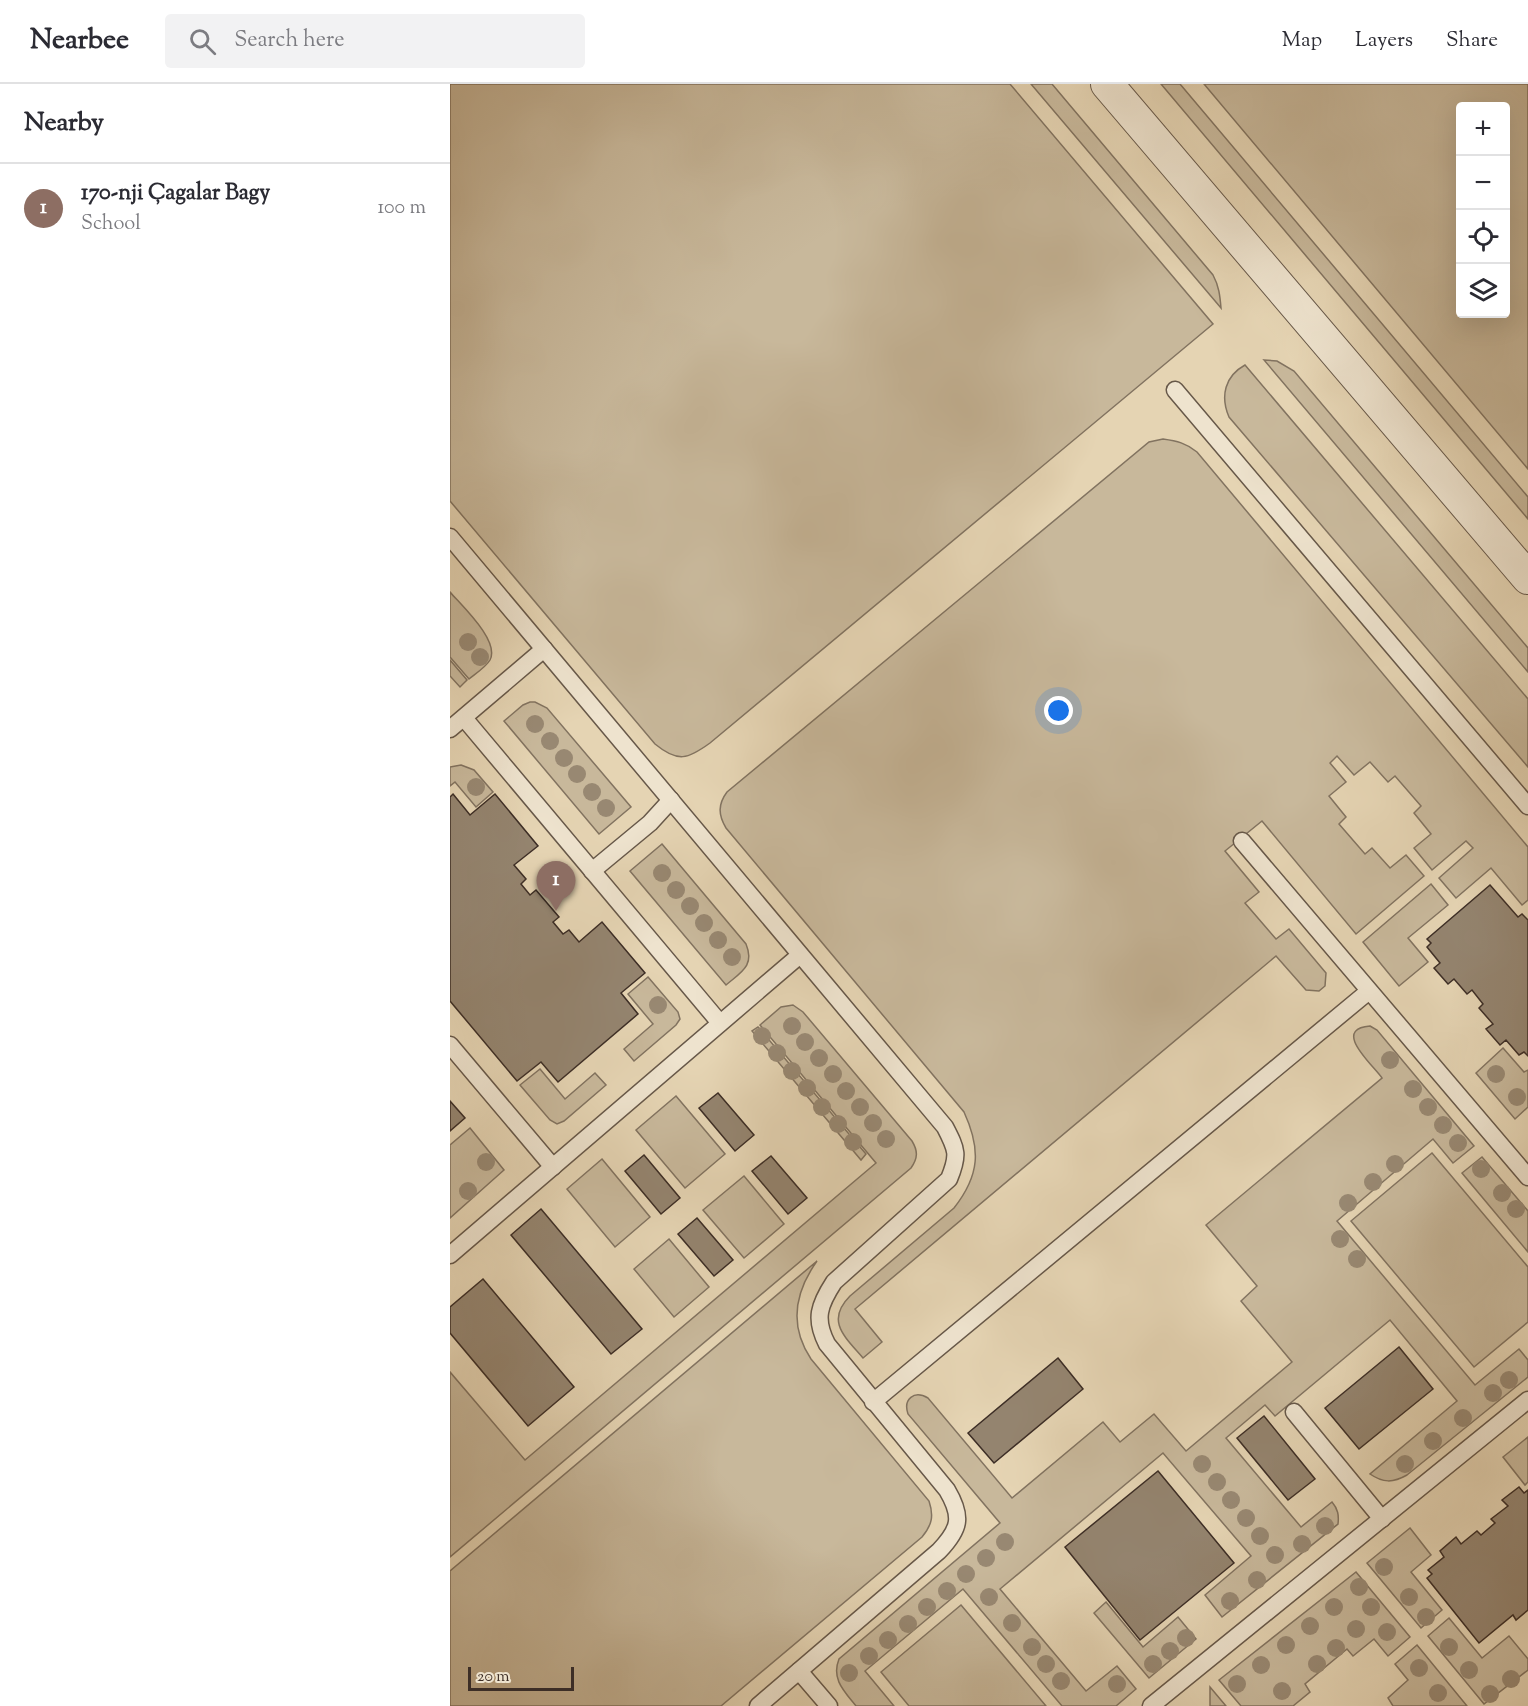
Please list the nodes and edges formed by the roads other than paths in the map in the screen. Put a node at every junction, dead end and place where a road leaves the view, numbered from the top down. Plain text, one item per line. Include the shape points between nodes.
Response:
1 (1107, 84) edge
2 (1175, 390) dead end
3 (450, 537) edge
4 (1528, 578) edge
5 (544, 650) junction
6 (464, 718) junction
7 (450, 729) edge
8 (671, 800) junction
9 (1528, 806) edge
10 (1242, 841) dead end
11 (592, 871) junction
12 (800, 955) junction
13 (1369, 991) junction
14 (720, 1023) junction
15 (450, 1045) edge
16 (553, 1167) junction
17 (1528, 1177) edge
18 (450, 1255) edge
19 (1528, 1400) edge
20 (873, 1402) junction
21 (1294, 1412) dead end
22 (1382, 1519) junction
23 (800, 1671) junction
24 (1173, 1700) edge
25 (758, 1706) edge
26 (829, 1706) edge
27 (1151, 1706) edge

1 - 4 street
2 - 9 lane
3 - 5 lane
5 - 6 lane
5 - 8 lane
6 - 7 lane
6 - 11 lane
8 - 11 lane via 650,823
8 - 12 lane
10 - 13 lane
11 - 14 lane
12 - 14 lane
12 - 20 lane via 945,1127 954,1143 957,1161 949,1179 834,1282 824,1298 819,1329
13 - 17 lane
13 - 20 lane
14 - 16 lane
15 - 16 lane
16 - 18 lane
19 - 22 lane
20 - 23 lane via 947,1490 956,1504 958,1520 952,1537 939,1551
21 - 22 lane
22 - 24 lane
23 - 25 lane
23 - 26 lane
24 - 27 lane

